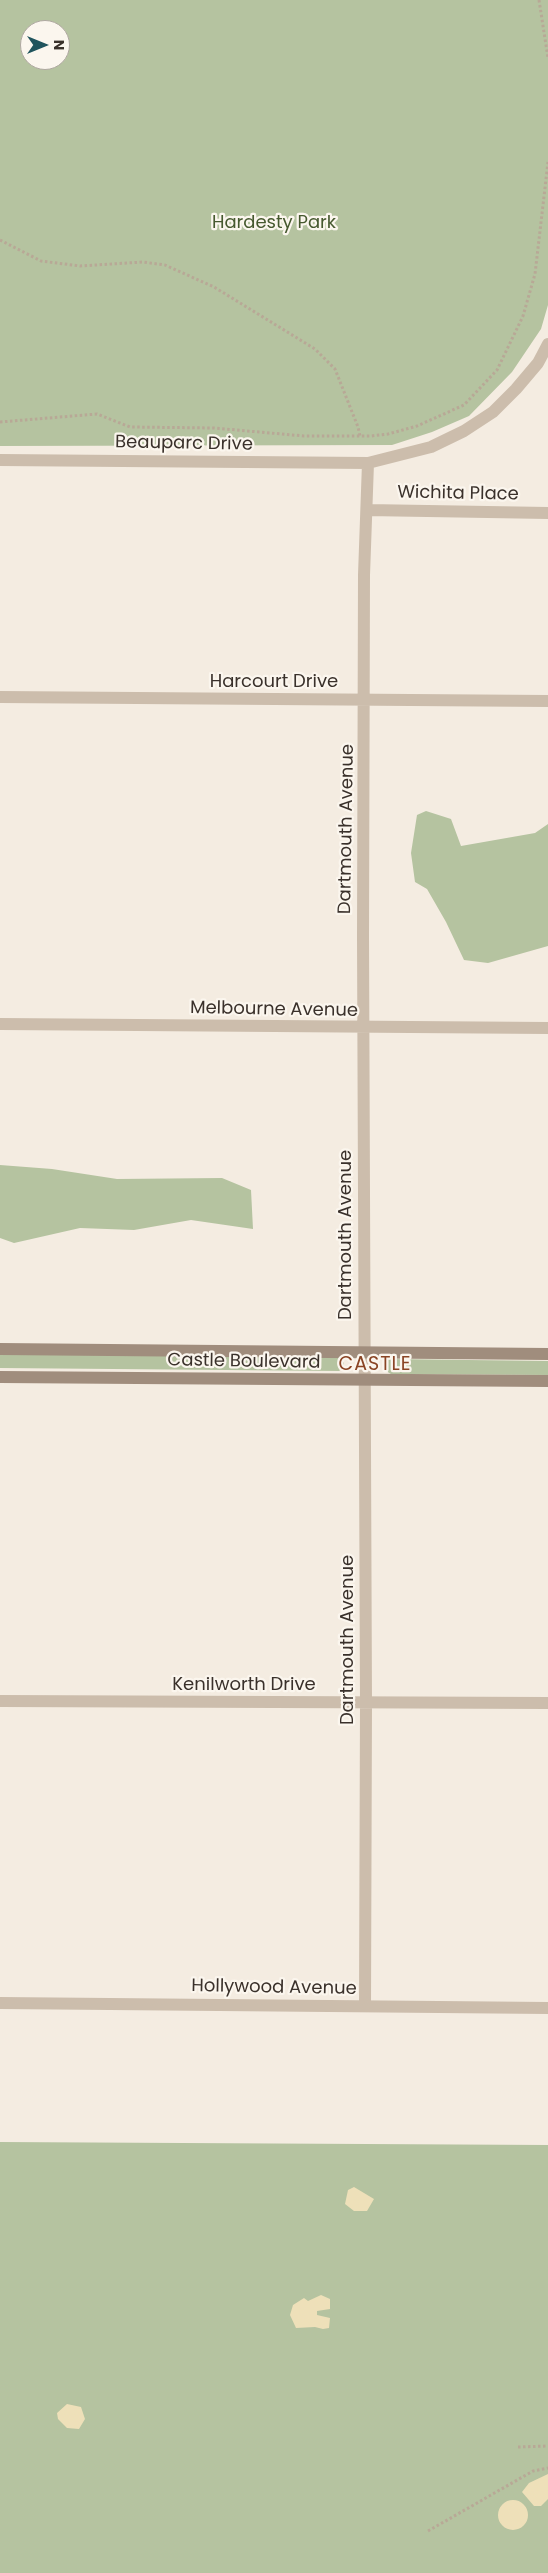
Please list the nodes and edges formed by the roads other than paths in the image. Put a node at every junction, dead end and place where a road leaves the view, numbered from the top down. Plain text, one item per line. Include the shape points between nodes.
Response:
1 (548, 344) edge
2 (0, 460) edge
3 (368, 463) junction
4 (367, 510) junction
5 (548, 513) edge
6 (0, 697) edge
7 (366, 700) junction
8 (548, 701) edge
9 (0, 1024) edge
10 (548, 1028) edge
11 (363, 1029) junction
12 (0, 1349) edge
13 (364, 1352) junction
14 (548, 1354) edge
15 (0, 1377) edge
16 (364, 1381) junction
17 (548, 1381) edge
18 (0, 1701) edge
19 (366, 1703) junction
20 (548, 1703) edge
21 (0, 2003) edge
22 (365, 2006) junction
23 (548, 2008) edge

1 - 3 street, Beauparc Drive via 538,363 516,389 492,412 471,426 431,447
2 - 3 street, Beauparc Drive
3 - 4 street, Dartmouth Avenue
4 - 5 street, Wichita Place
4 - 7 street, Dartmouth Avenue via 364,575
6 - 7 street, Harcourt Drive
7 - 8 street, Harcourt Drive
7 - 11 street, Dartmouth Avenue
9 - 11 street, Melbourne Avenue
10 - 11 street, Melbourne Avenue
11 - 13 street, Dartmouth Avenue
12 - 13 street, Castle Boulevard
13 - 14 street, Castle Boulevard
13 - 16 street, Dartmouth Avenue
15 - 16 street, Castle Boulevard
16 - 17 street, Castle Boulevard
16 - 19 street, Dartmouth Avenue
18 - 19 street, Kenilworth Drive
19 - 20 street, Kenilworth Drive
19 - 22 street, Dartmouth Avenue
21 - 22 street, Hollywood Avenue
22 - 23 street, Hollywood Avenue

